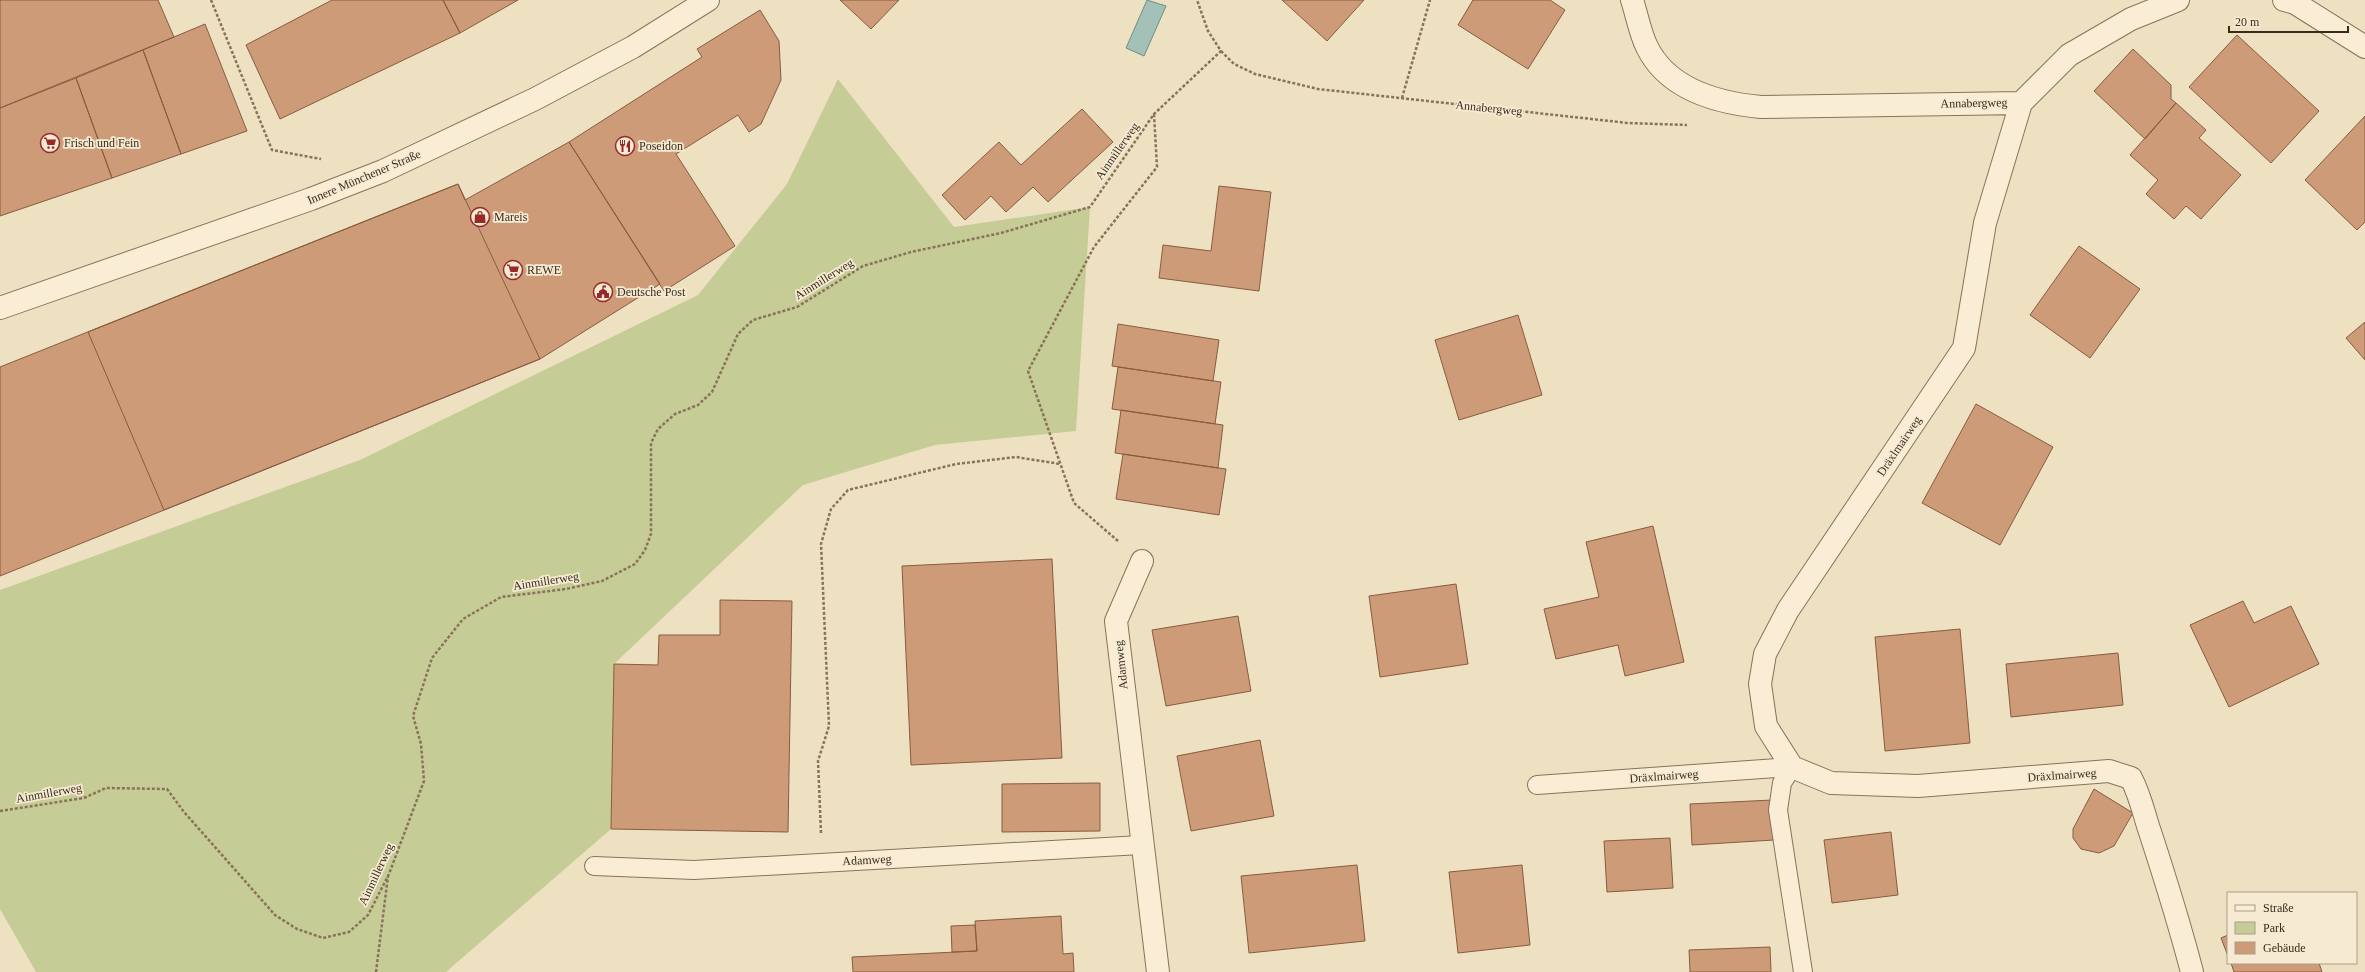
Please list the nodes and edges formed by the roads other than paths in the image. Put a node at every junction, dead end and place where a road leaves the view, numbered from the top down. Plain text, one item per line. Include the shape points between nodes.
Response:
1 (708, 0) edge
2 (1632, 0) edge
3 (2178, 0) edge
4 (2284, 0) edge
5 (2365, 47) edge
6 (2021, 103) junction
7 (0, 308) edge
8 (1142, 561) road end
9 (1792, 767) junction
10 (1536, 785) dead end
11 (1141, 845) junction
12 (594, 866) dead end
13 (1158, 972) edge
14 (1803, 972) edge
15 (2192, 972) edge

1 - 7 street, Innere Münchener Straße via 633,47 536,99 383,171 311,199
2 - 6 street, Annabergweg via 1646,46 1658,65 1674,80 1729,104 1761,107
3 - 6 street, Annabergweg via 2131,19 2069,55
4 - 5 street via 2296,3
6 - 9 street, Dräxlmairweg via 1985,223 1964,348 1788,610 1764,654 1760,684 1766,726
8 - 11 street, Adamweg via 1116,621
9 - 10 lane, Dräxlmairweg
9 - 14 lane via 1782,783 1778,810
9 - 15 street, Dräxlmairweg via 1831,783 1918,786 2109,771 2131,778 2140,795 2173,899
11 - 12 lane, Adamweg via 694,870
11 - 13 street, Adamweg

